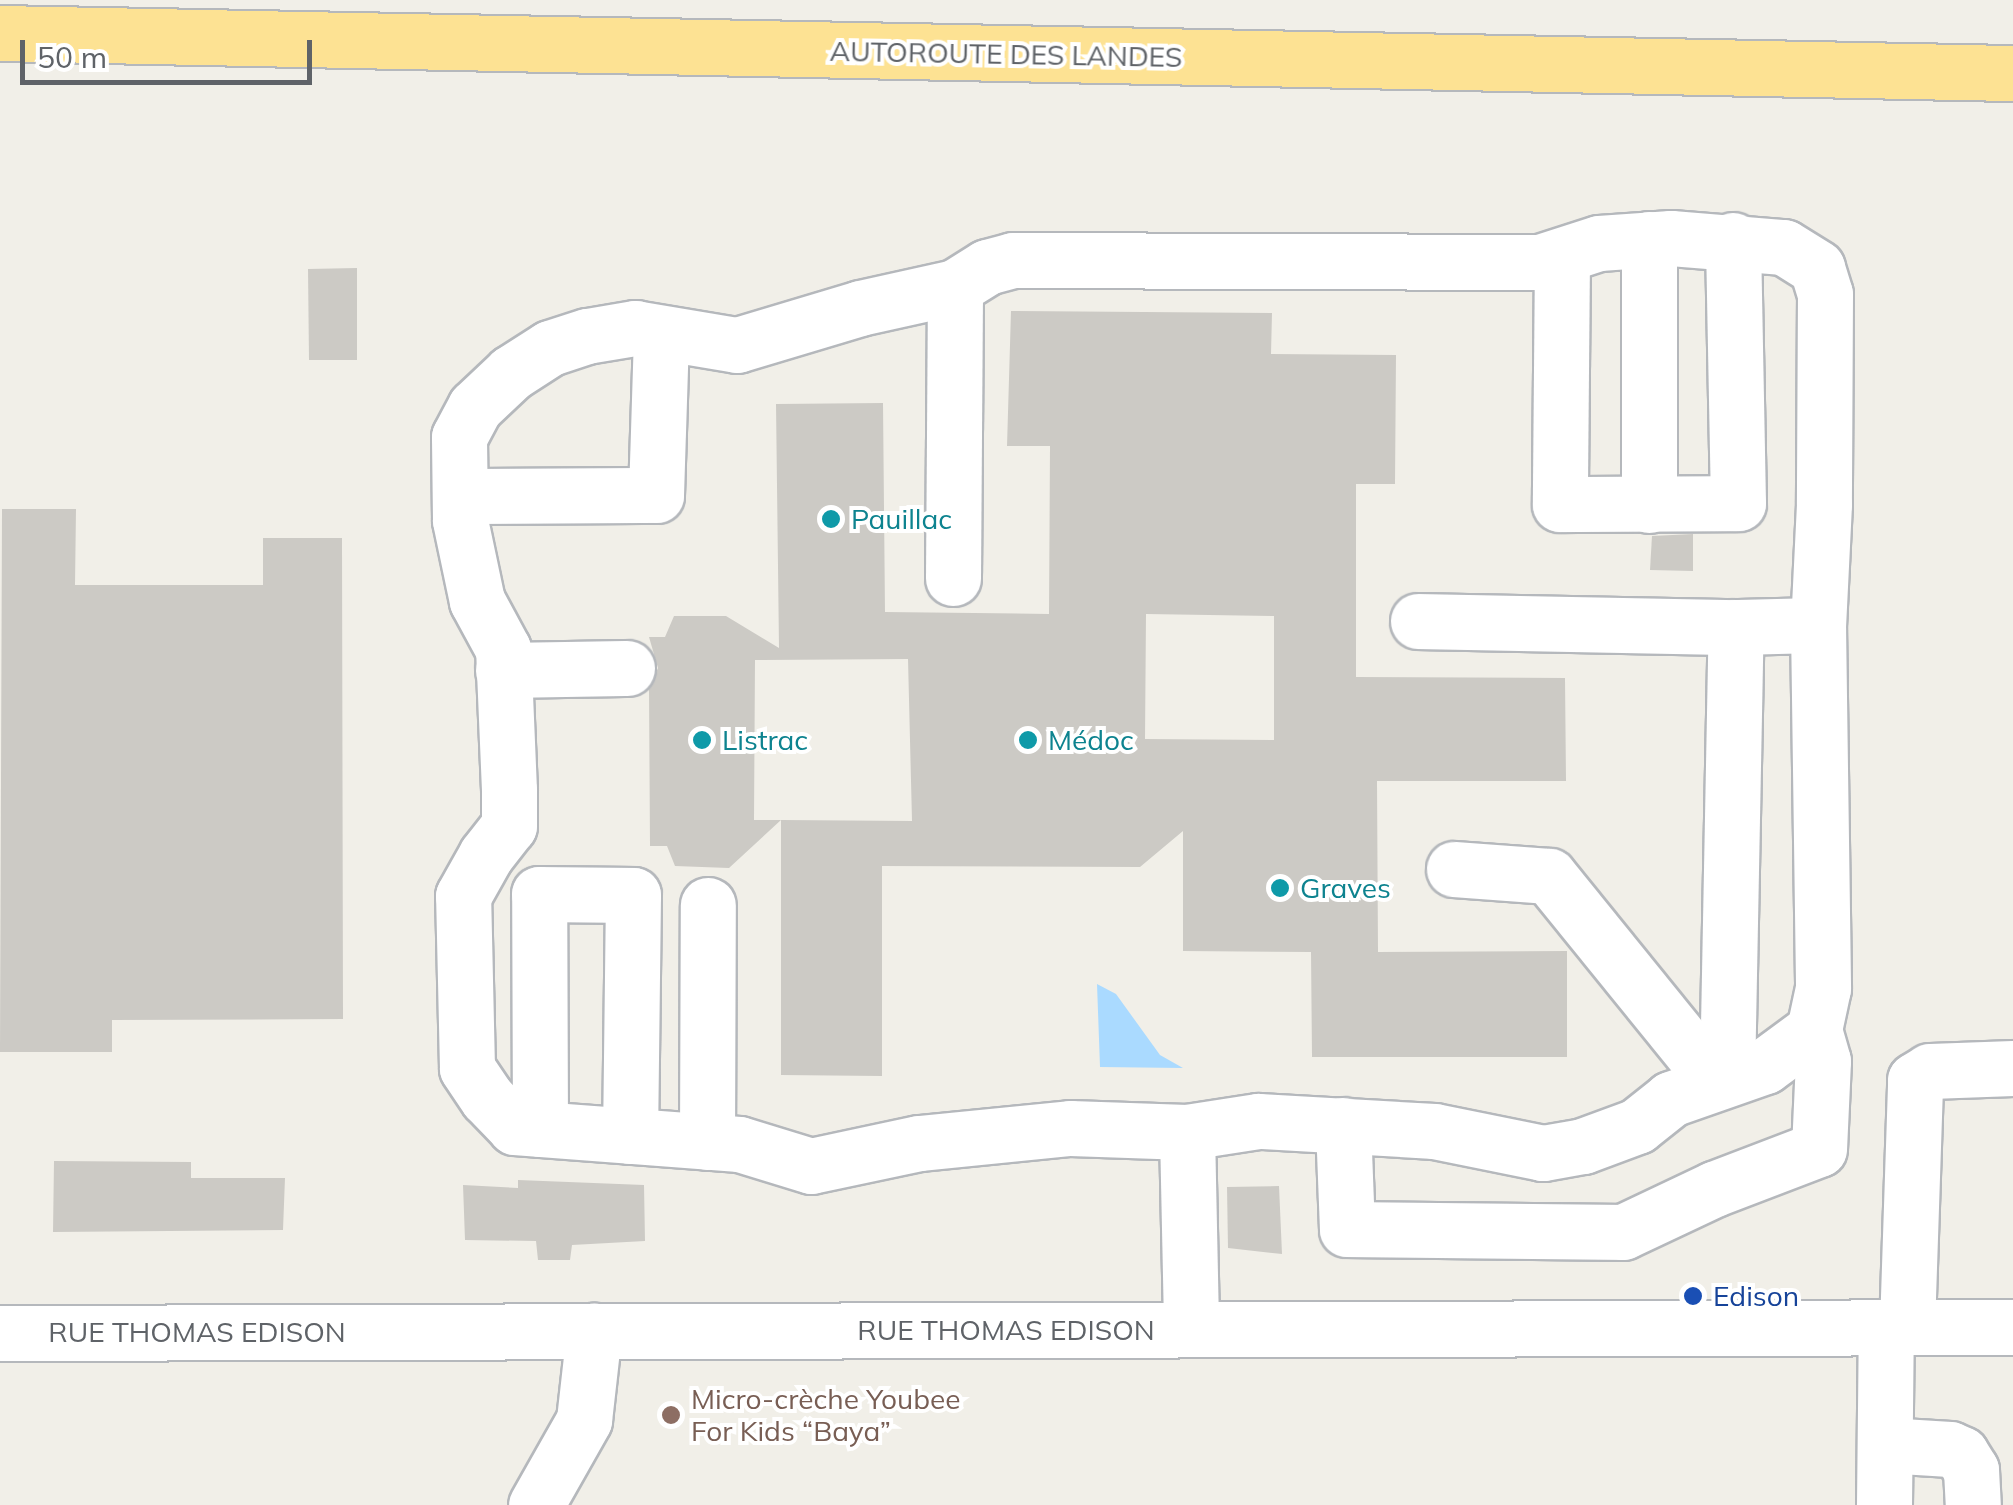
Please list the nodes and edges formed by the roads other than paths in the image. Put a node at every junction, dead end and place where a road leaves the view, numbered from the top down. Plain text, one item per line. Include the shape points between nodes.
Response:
1 (0, 33) edge
2 (512, 43) junction
3 (0, 64) edge
4 (2013, 73) edge
5 (1649, 239) junction
6 (1733, 240) junction
7 (1562, 256) junction
8 (955, 288) junction
9 (661, 335) junction
10 (460, 496) junction
11 (1738, 504) junction
12 (1824, 504) junction
13 (1649, 506) junction
14 (953, 578) dead end
15 (1418, 621) dead end
16 (1818, 625) junction
17 (1736, 627) junction
18 (627, 668) dead end
19 (503, 670) junction
20 (1454, 869) dead end
21 (708, 905) dead end
22 (1814, 1030) junction
23 (2013, 1068) edge
24 (1721, 1079) junction
25 (1343, 1125) junction
26 (540, 1129) junction
27 (1187, 1132) junction
28 (630, 1136) junction
29 (707, 1142) junction
30 (1896, 1327) junction
31 (2013, 1327) edge
32 (1191, 1329) junction
33 (594, 1331) junction
34 (0, 1333) edge
35 (1885, 1446) junction
36 (536, 1505) edge
37 (1884, 1505) edge
38 (1973, 1505) edge

1 - 2 highway, AUTOROUTE DES LANDES
2 - 3 highway via 208,63
2 - 4 highway, AUTOROUTE DES LANDES
5 - 6 street
5 - 7 street via 1599,243
5 - 13 street
6 - 11 street
6 - 12 street via 1784,246 1817,268 1825,294
7 - 8 street via 1540,262 1013,260
7 - 13 street via 1560,504
8 - 9 street via 737,345
8 - 14 street
9 - 10 street via 635,328 587,336 550,348 511,374 476,406 459,437
9 - 10 street via 656,495
10 - 19 street via 477,600 503,649
11 - 12 street
11 - 13 street
12 - 16 street
15 - 17 street
16 - 17 street
16 - 22 street via 1823,988
17 - 24 street
18 - 19 street
19 - 26 street via 510,826 463,896 467,1068 515,1127
20 - 24 street via 1549,876
21 - 29 street
22 - 24 street via 1765,1066
22 - 25 street via 1822,1061 1819,1149 1623,1232 1346,1229
23 - 30 street via 1930,1071 1915,1080
24 - 25 street via 1672,1099 1637,1126 1544,1153 1434,1132
25 - 27 street via 1258,1121
26 - 28 street
26 - 28 street via 539,894 633,896
27 - 29 street via 1070,1128 919,1143 810,1166 739,1144
27 - 32 street
28 - 29 street
30 - 31 street, RUE THOMAS EDISON
30 - 32 street, RUE THOMAS EDISON
30 - 35 street
32 - 33 street, RUE THOMAS EDISON
33 - 34 street, RUE THOMAS EDISON
33 - 36 street via 584,1420
35 - 37 street
35 - 38 street via 1961,1454 1972,1470

